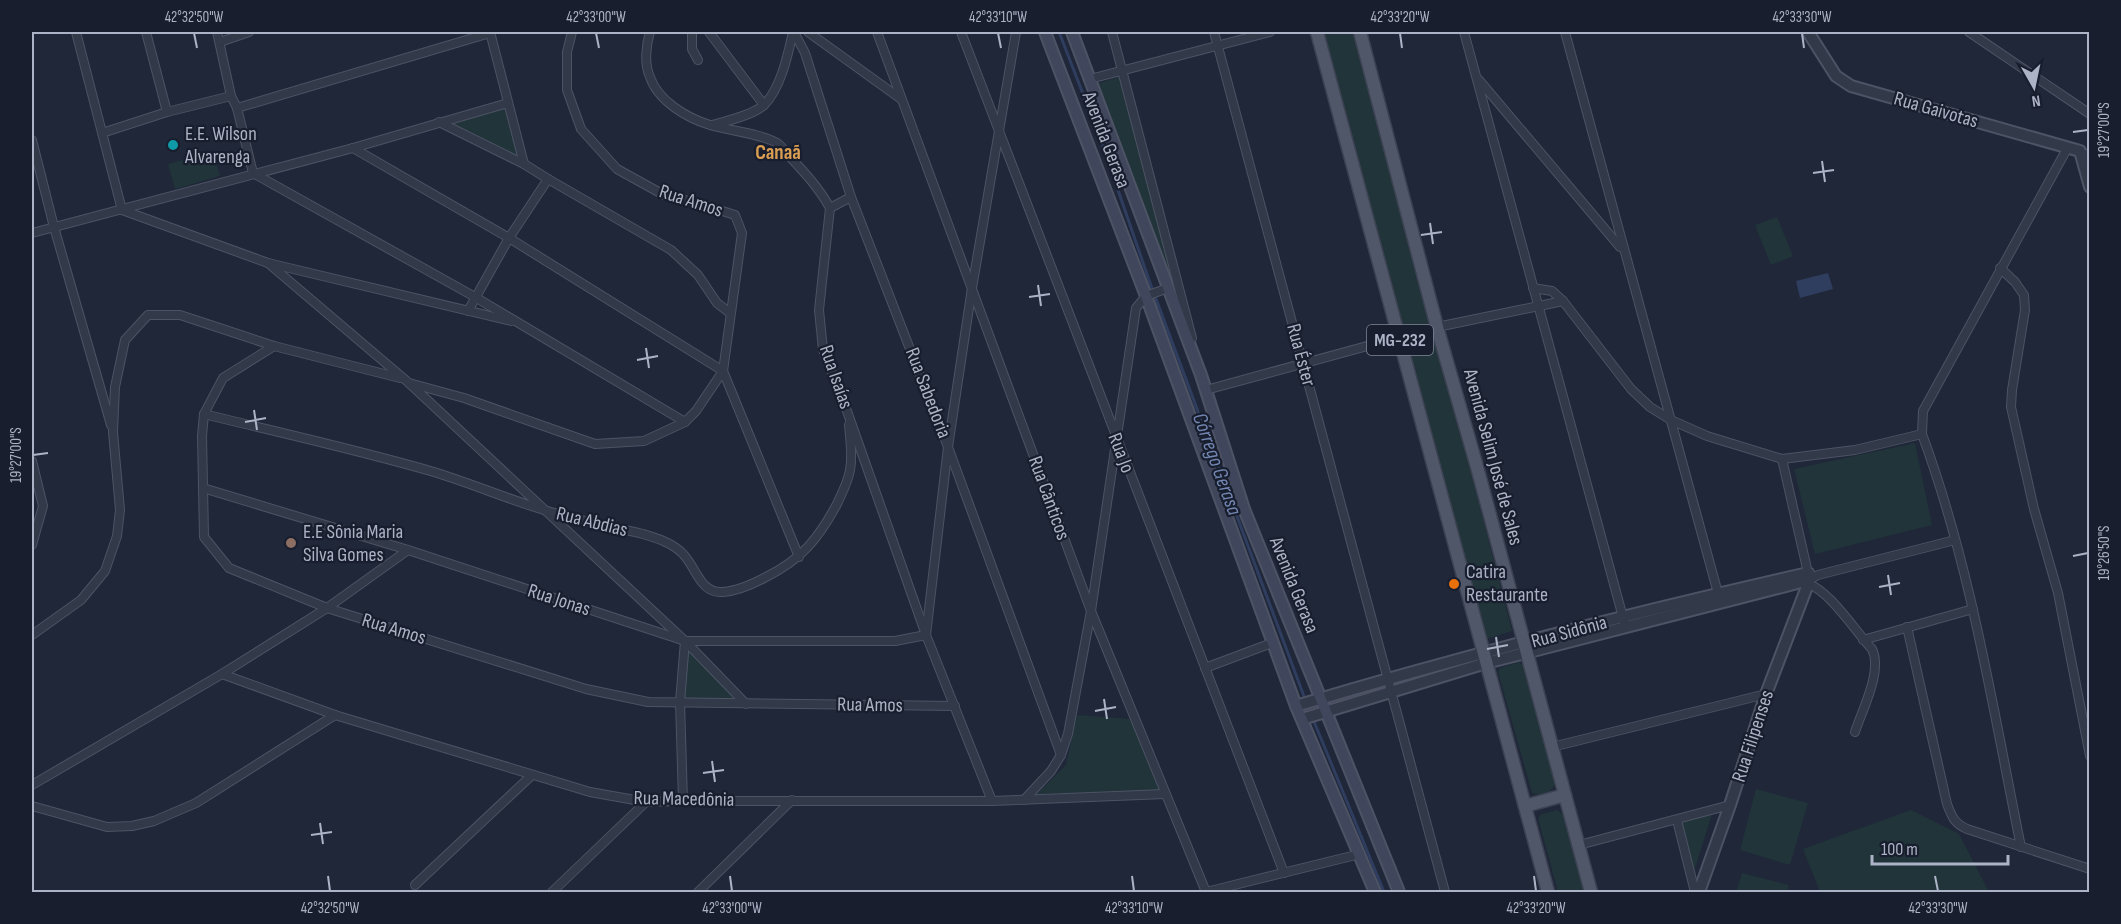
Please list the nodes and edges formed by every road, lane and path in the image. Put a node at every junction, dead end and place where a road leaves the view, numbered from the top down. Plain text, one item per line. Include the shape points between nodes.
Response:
1 (76, 32) edge
2 (146, 32) edge
3 (217, 32) edge
4 (249, 32) edge
5 (490, 32) edge
6 (572, 32) edge
7 (650, 32) edge
8 (692, 32) edge
9 (709, 32) edge
10 (794, 32) edge
11 (808, 32) edge
12 (878, 32) edge
13 (961, 32) edge
14 (1016, 32) edge
15 (1045, 32) edge
16 (1072, 32) edge
17 (1112, 32) edge
18 (1214, 32) edge
19 (1270, 32) edge
20 (1317, 32) edge
21 (1360, 32) edge
22 (1464, 32) edge
23 (1565, 32) edge
24 (1808, 32) edge
25 (1969, 32) edge
26 (219, 42) junction
27 (1218, 46) junction
28 (698, 60) dead end
29 (1123, 70) junction
30 (1476, 76) junction
31 (1090, 79) junction
32 (231, 96) junction
33 (903, 99) junction
34 (508, 103) junction
35 (764, 105) junction
36 (237, 108) junction
37 (167, 111) junction
38 (2090, 114) edge
39 (440, 122) junction
40 (711, 126) junction
41 (1000, 131) junction
42 (102, 133) junction
43 (32, 140) edge
44 (2068, 147) junction
45 (352, 148) junction
46 (2087, 154) edge
47 (524, 164) junction
48 (253, 173) junction
49 (548, 179) junction
50 (2090, 187) edge
51 (851, 197) junction
52 (830, 207) junction
53 (122, 210) junction
54 (54, 227) junction
55 (32, 233) edge
56 (508, 238) junction
57 (1623, 250) junction
58 (268, 263) junction
59 (2000, 268) junction
60 (972, 288) junction
61 (1166, 288) junction
62 (1533, 288) junction
63 (1148, 295) junction
64 (475, 297) junction
65 (1563, 301) junction
66 (1538, 305) junction
67 (468, 311) junction
68 (730, 313) junction
69 (520, 323) junction
70 (1437, 327) junction
71 (1399, 338) junction
72 (274, 346) junction
73 (1303, 363) junction
74 (723, 371) junction
75 (1201, 375) junction
76 (401, 378) junction
77 (409, 383) junction
78 (1206, 390) junction
79 (848, 411) junction
80 (204, 414) junction
81 (1671, 420) junction
82 (685, 422) junction
83 (113, 432) junction
84 (1922, 434) junction
85 (1117, 441) junction
86 (948, 447) junction
87 (1782, 459) junction
88 (32, 461) edge
89 (203, 488) junction
90 (543, 510) junction
91 (1955, 540) junction
92 (32, 545) edge
93 (408, 550) junction
94 (799, 557) junction
95 (1811, 578) junction
96 (1719, 598) junction
97 (327, 608) junction
98 (1973, 609) junction
99 (1090, 611) junction
100 (1624, 621) junction
101 (1907, 627) junction
102 (32, 635) edge
103 (926, 636) junction
104 (1863, 640) junction
105 (685, 641) junction
106 (1272, 643) junction
107 (1525, 648) junction
108 (1485, 658) junction
109 (1205, 668) junction
110 (222, 674) junction
111 (1390, 685) junction
112 (1766, 694) junction
113 (680, 702) junction
114 (1309, 703) junction
115 (746, 704) junction
116 (955, 706) junction
117 (1323, 712) junction
118 (335, 715) junction
119 (1305, 718) junction
120 (1855, 732) dead end
121 (1552, 747) junction
122 (1061, 755) junction
123 (2090, 756) edge
124 (532, 775) junction
125 (32, 785) edge
126 (1166, 794) junction
127 (1565, 795) junction
128 (792, 800) junction
129 (1024, 800) junction
130 (683, 801) junction
131 (992, 801) junction
132 (646, 802) junction
133 (1730, 805) junction
134 (32, 806) edge
135 (1525, 806) junction
136 (1677, 820) junction
137 (1579, 845) junction
138 (2021, 847) junction
139 (1360, 854) junction
140 (2090, 869) edge
141 (1284, 873) junction
142 (415, 885) dead end
143 (552, 892) edge
144 (699, 892) edge
145 (1206, 892) edge
146 (1375, 892) edge
147 (1399, 892) edge
148 (1445, 892) edge
149 (1548, 892) edge
150 (1591, 892) edge
151 (1697, 892) edge

1 - 42 street
2 - 37 street
3 - 26 street
4 - 26 street
5 - 34 street
5 - 36 street
6 - 68 street, Rua Amos via 567,52 567,90 581,129 617,169 664,195 735,215 742,233
7 - 40 street via 646,58 650,78 660,94 675,108
8 - 28 street via 692,49
9 - 35 street
10 - 35 street via 781,78
10 - 51 street, Rua Sabedoria via 805,52
11 - 33 street
12 - 33 street
13 - 41 street, Rua Jo
14 - 41 street
15 - 63 main road, Avenida Gerasa
16 - 31 main road, Avenida Gerasa
17 - 29 street
18 - 27 street, Rua Éster
19 - 27 street
20 - 71 main road, MG-232
21 - 70 main road, Avenida Selim José de Sales / MG-232
22 - 30 street
23 - 57 street
24 - 44 street, Rua Gaivotas via 1836,76 1851,86
25 - 38 street
26 - 32 street
27 - 29 street
27 - 73 street, Rua Éster
29 - 31 street
29 - 75 street
30 - 57 street
30 - 62 street
31 - 61 main road, Avenida Gerasa
32 - 36 street
32 - 37 street
33 - 60 street, Rua Cânticos
34 - 39 street
34 - 47 street
35 - 40 street
36 - 48 street
37 - 42 street
39 - 45 street
39 - 47 street
40 - 52 street via 778,144 810,178
41 - 60 street
41 - 85 street, Rua Jo
42 - 53 street
43 - 54 street
44 - 46 street, Rua Gaivotas
44 - 59 street
45 - 48 street
45 - 56 street
46 - 50 street
47 - 49 street
48 - 53 street
48 - 64 street
49 - 56 street
49 - 68 street via 671,250
51 - 52 street
51 - 86 street, Rua Sabedoria
52 - 79 street, Rua Isaías via 819,310 823,350
53 - 54 street
53 - 58 street
54 - 55 street
54 - 83 street
56 - 64 street
56 - 74 street
57 - 81 street
58 - 67 street
58 - 76 street
59 - 84 street via 1923,411
59 - 123 street via 2024,295 2011,407 2058,593
60 - 86 street
60 - 99 street, Rua Cânticos
61 - 63 street
61 - 75 main road, Avenida Gerasa
62 - 65 street via 1552,291
62 - 66 street
63 - 85 street via 1136,308
63 - 106 main road, Avenida Gerasa
64 - 67 street
64 - 69 street
65 - 66 street
65 - 81 street via 1631,388
66 - 70 street
66 - 100 street
67 - 69 street
68 - 74 street, Rua Amos
69 - 82 street
70 - 71 street
70 - 107 main road, Avenida Selim José de Sales / MG-232
71 - 73 street
71 - 108 main road, MG-232
72 - 76 street
72 - 80 street, Rua Amos via 222,378
72 - 83 street via 180,315 148,315 124,340
73 - 78 street
73 - 111 street, Rua Éster
74 - 82 street, Rua Amos
74 - 94 street
75 - 78 main road, Avenida Gerasa
76 - 77 street
77 - 82 street, Rua Amos via 595,444 644,441
77 - 90 street
78 - 114 main road, Avenida Gerasa
79 - 94 street, Rua Abdias via 850,470 844,489 817,538
79 - 103 street, Rua Isaías
80 - 89 street, Rua Amos
80 - 90 street, Rua Abdias via 434,472
81 - 87 street via 1707,436
81 - 96 street
83 - 102 street via 120,510 117,536 105,571 81,600
84 - 87 street via 1855,450
84 - 91 street
85 - 99 street
85 - 109 street, Rua Jo
86 - 103 street
86 - 122 street, Rua Sabedoria
87 - 95 street
88 - 92 street via 43,506
89 - 93 street, Rua Jonas
89 - 97 street, Rua Amos via 204,537 229,567
90 - 94 street, Rua Abdias via 670,544 682,552 696,576 715,592 752,585
90 - 105 street
91 - 95 street, Rua Sidônia
91 - 98 street
93 - 97 street
93 - 105 street, Rua Jonas
95 - 96 street, Rua Sidônia
95 - 104 street
95 - 112 street, Rua Filipenses
96 - 100 street, Rua Sidônia
97 - 110 street
97 - 113 street, Rua Amos via 586,689 648,702
98 - 101 street
98 - 138 street
99 - 122 street
99 - 126 street, Rua Cânticos
100 - 107 street, Rua Sidônia
101 - 104 street
101 - 138 street via 1952,818 1967,829
103 - 105 street, Rua Jonas via 895,641
103 - 116 street, Rua Isaías
104 - 120 street via 1872,649 1876,662
105 - 113 street
105 - 115 street
106 - 109 street
106 - 114 main road, Avenida Gerasa
107 - 108 street, Rua Sidônia
107 - 121 main road, Avenida Selim José de Sales / MG-232
108 - 111 street, Rua Sidônia
108 - 135 main road, MG-232
109 - 141 street, Rua Jo
110 - 118 street, Rua Macedônia
110 - 125 street
111 - 114 street, Rua Sidônia
111 - 117 street, Rua Sidônia
111 - 148 street, Rua Éster
112 - 121 street
112 - 133 street, Rua Filipenses
113 - 115 street, Rua Amos
113 - 130 street
114 - 117 main road, Avenida Gerasa
114 - 119 main road, Avenida Gerasa
115 - 116 street, Rua Amos
116 - 131 street, Rua Isaías
117 - 119 street, Rua Sidônia
117 - 147 main road, Avenida Gerasa
118 - 124 street, Rua Macedônia
118 - 134 street via 196,803 154,821 107,827
119 - 139 main road, Avenida Gerasa
121 - 127 main road, Avenida Selim José de Sales / MG-232
122 - 129 street
124 - 132 street, Rua Macedônia via 590,792
124 - 142 street
126 - 129 street, Rua Macedônia
126 - 145 street, Rua Cânticos
127 - 135 main road
127 - 137 main road, Avenida Selim José de Sales / MG-232
128 - 130 street, Rua Macedônia
128 - 131 street, Rua Macedônia
128 - 144 street
129 - 131 street, Rua Macedônia
130 - 132 street, Rua Macedônia
132 - 143 street
133 - 136 street
133 - 151 street, Rua Filipenses
135 - 149 main road, MG-232
136 - 137 street
136 - 151 street
137 - 150 main road, Avenida Selim José de Sales / MG-232
138 - 140 street
139 - 141 street
139 - 146 main road, Avenida Gerasa
141 - 145 street

